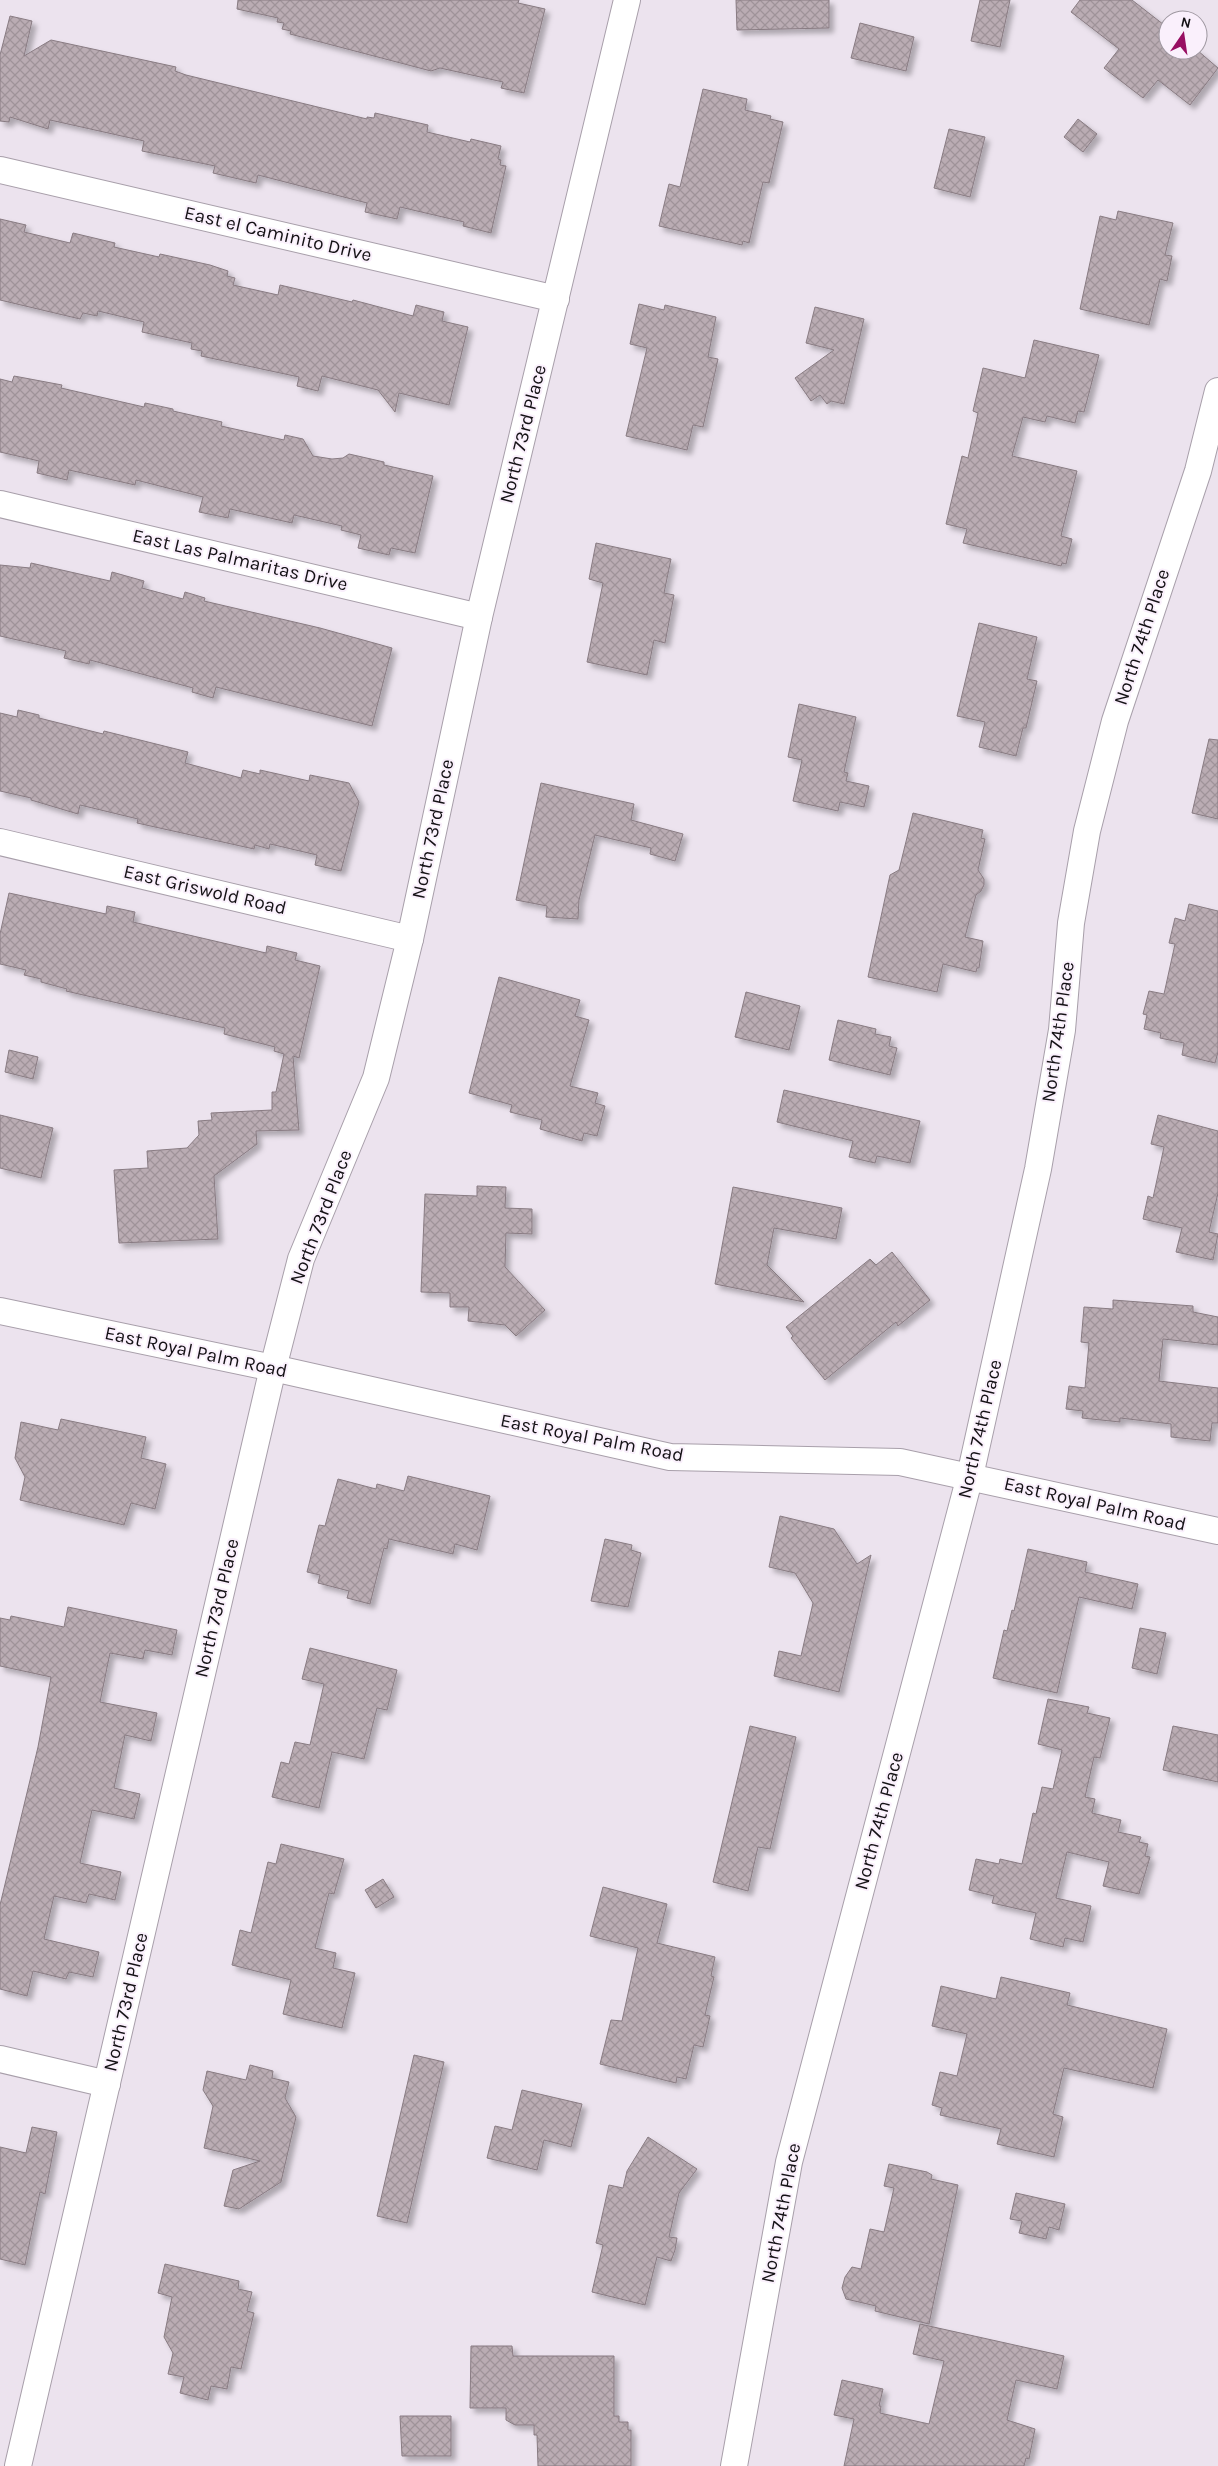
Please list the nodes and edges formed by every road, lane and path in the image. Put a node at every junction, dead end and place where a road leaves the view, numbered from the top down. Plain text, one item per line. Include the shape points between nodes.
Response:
1 (627, 0) edge
2 (0, 170) edge
3 (556, 299) junction
4 (1218, 391) edge
5 (0, 504) edge
6 (479, 616) junction
7 (0, 842) edge
8 (410, 939) junction
9 (0, 1311) edge
10 (273, 1368) junction
11 (970, 1476) junction
12 (1218, 1531) edge
13 (0, 2059) edge
14 (107, 2084) junction
15 (18, 2466) edge
16 (734, 2466) edge

1 - 3 street, North 73rd Place
2 - 3 street, East el Caminito Drive
3 - 6 street, North 73rd Place
4 - 11 street, North 74th Place via 1198,471 1115,721 1087,831 1071,924 1062,1030 1038,1169
5 - 6 street, East Las Palmaritas Drive
6 - 8 street, North 73rd Place
7 - 8 street, East Griswold Road
8 - 10 street, North 73rd Place via 376,1078 301,1259
9 - 10 street, East Royal Palm Road
10 - 11 street, East Royal Palm Road via 670,1457 900,1462
10 - 14 street, North 73rd Place
11 - 12 street, East Royal Palm Road
11 - 16 street, North 74th Place via 789,2162
13 - 14 street
14 - 15 street, North 73rd Place

